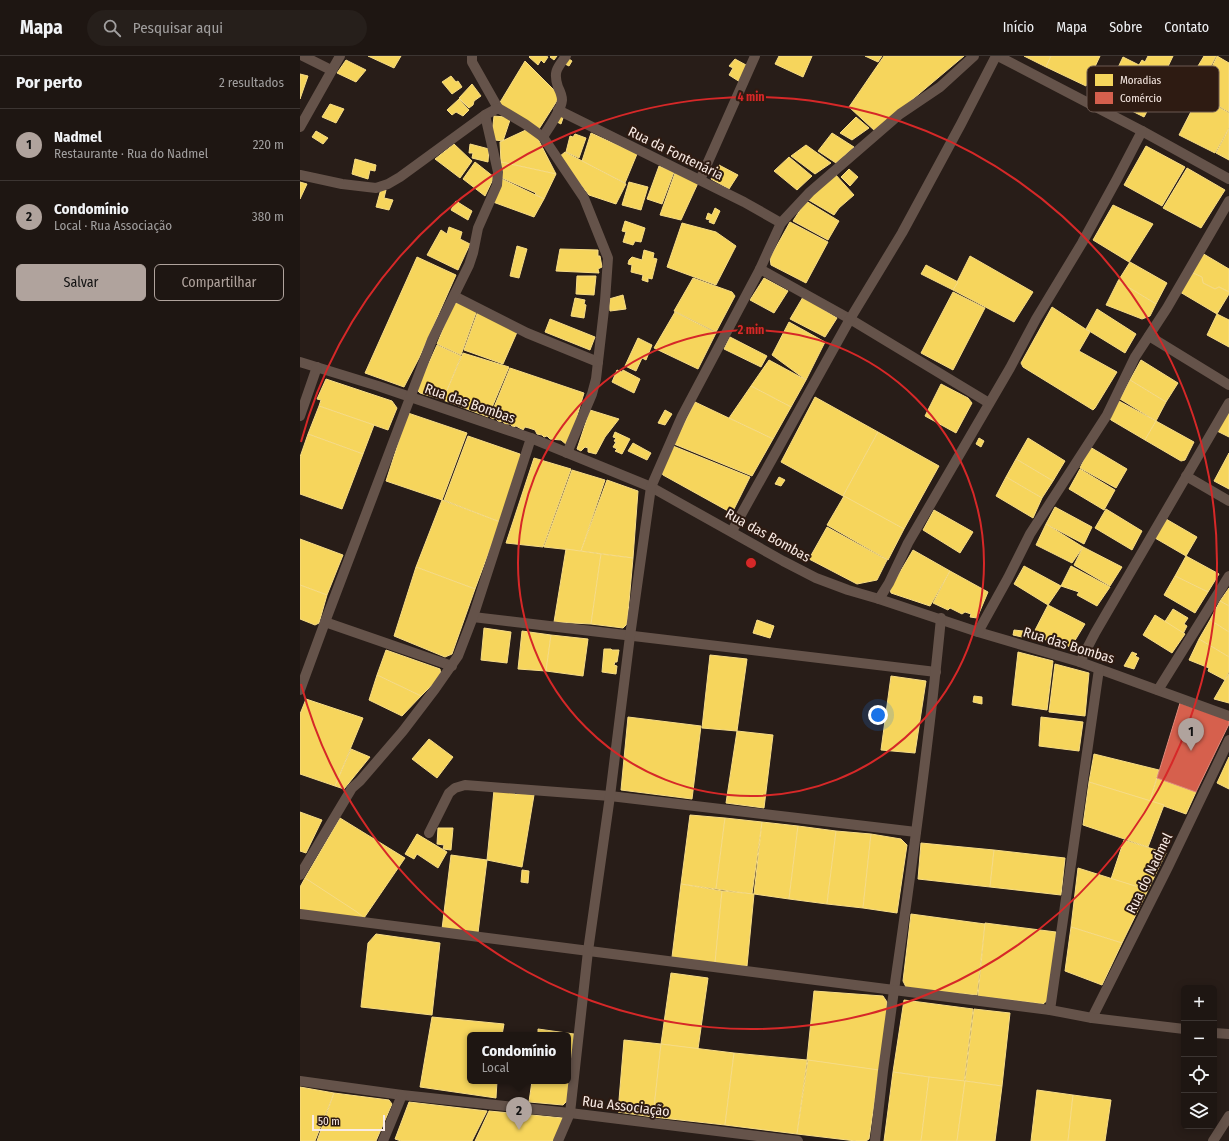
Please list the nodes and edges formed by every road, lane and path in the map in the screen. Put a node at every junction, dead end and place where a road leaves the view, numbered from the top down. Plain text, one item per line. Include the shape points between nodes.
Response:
1 (303, 56) edge
2 (340, 56) edge
3 (472, 56) edge
4 (566, 56) edge
5 (755, 56) edge
6 (974, 56) edge
7 (997, 56) edge
8 (331, 70) junction
9 (1087, 103) edge
10 (498, 108) junction
11 (558, 110) junction
12 (1105, 112) edge
13 (485, 115) junction
14 (300, 128) edge
15 (1142, 131) junction
16 (543, 137) junction
17 (300, 175) edge
18 (1229, 179) edge
19 (700, 180) junction
20 (1229, 201) edge
21 (781, 223) junction
22 (760, 269) junction
23 (454, 296) junction
24 (850, 319) junction
25 (1148, 336) junction
26 (300, 362) edge
27 (598, 362) junction
28 (317, 367) junction
29 (1229, 385) edge
30 (409, 397) junction
31 (1229, 402) edge
32 (989, 403) junction
33 (300, 416) edge
34 (531, 438) junction
35 (567, 453) junction
36 (1186, 476) junction
37 (651, 487) junction
38 (1229, 501) edge
39 (732, 531) junction
40 (1229, 576) edge
41 (880, 598) junction
42 (473, 617) junction
43 (941, 618) junction
44 (325, 622) junction
45 (978, 632) junction
46 (630, 636) junction
47 (1080, 662) junction
48 (452, 666) junction
49 (1099, 668) junction
50 (936, 672) junction
51 (300, 690) edge
52 (1158, 690) junction
53 (1229, 716) edge
54 (1229, 740) edge
55 (610, 796) junction
56 (916, 832) junction
57 (428, 833) dead end
58 (300, 875) edge
59 (300, 914) edge
60 (588, 951) junction
61 (894, 990) junction
62 (1050, 1010) junction
63 (1092, 1018) junction
64 (1181, 1029) edge
65 (1217, 1033) edge
66 (1229, 1034) edge
67 (300, 1081) edge
68 (402, 1095) junction
69 (570, 1113) junction
70 (1229, 1116) edge
71 (737, 1138) edge
72 (383, 1141) edge
73 (558, 1141) edge
74 (798, 1141) edge
75 (875, 1141) edge
76 (1213, 1141) edge

1 - 8 street
2 - 8 street
3 - 10 street via 472,62
4 - 11 street via 555,73 562,98
5 - 19 street
6 - 21 street via 940,88 900,114 810,192
7 - 9 street
7 - 24 street via 902,233
8 - 14 street
10 - 13 street
10 - 16 street
11 - 16 street
11 - 19 street, Rua da Fontenária
12 - 15 street
13 - 17 street via 400,177 376,188
13 - 23 street via 498,172 497,185 478,228 469,266
15 - 18 street
15 - 32 street via 1082,243
16 - 27 street via 584,198 608,258
19 - 21 street, Rua da Fontenária
20 - 25 street
21 - 22 street
22 - 24 street
22 - 37 street via 686,410
23 - 27 street via 527,333
23 - 30 street via 432,340
24 - 32 street
24 - 39 street
25 - 29 street
25 - 45 street via 1107,415 1030,534
26 - 28 street, Rua das Bombas
27 - 35 street via 592,394
28 - 30 street, Rua das Bombas
28 - 33 street
30 - 34 street, Rua das Bombas
30 - 44 street
31 - 36 street
32 - 41 street via 908,543
34 - 35 street, Rua das Bombas
34 - 42 street
35 - 37 street, Rua das Bombas
36 - 38 street
36 - 47 street
37 - 39 street, Rua das Bombas
37 - 46 street
39 - 41 street, Rua das Bombas via 816,578
40 - 52 street
41 - 43 street, Rua das Bombas
42 - 46 street
42 - 48 street
43 - 45 street, Rua das Bombas
43 - 50 street
44 - 48 street
44 - 51 street
45 - 47 street, Rua das Bombas
46 - 50 street
46 - 55 street
47 - 49 street, Rua das Bombas
48 - 58 street via 403,731 352,788
49 - 52 street, Rua das Bombas
49 - 62 street
50 - 56 street
52 - 53 street, Rua das Bombas
54 - 63 street, Rua do Nadmel
55 - 56 street
55 - 57 street via 465,785 449,793
55 - 60 street
56 - 61 street
59 - 60 street
60 - 61 street
60 - 69 street
61 - 62 street
61 - 75 street
62 - 63 street
63 - 64 street
65 - 66 street
67 - 68 street, Rua Associação
68 - 69 street, Rua Associação
68 - 72 street
69 - 71 street, Rua Associação
69 - 73 street
70 - 76 street
71 - 74 street, Rua Associação

